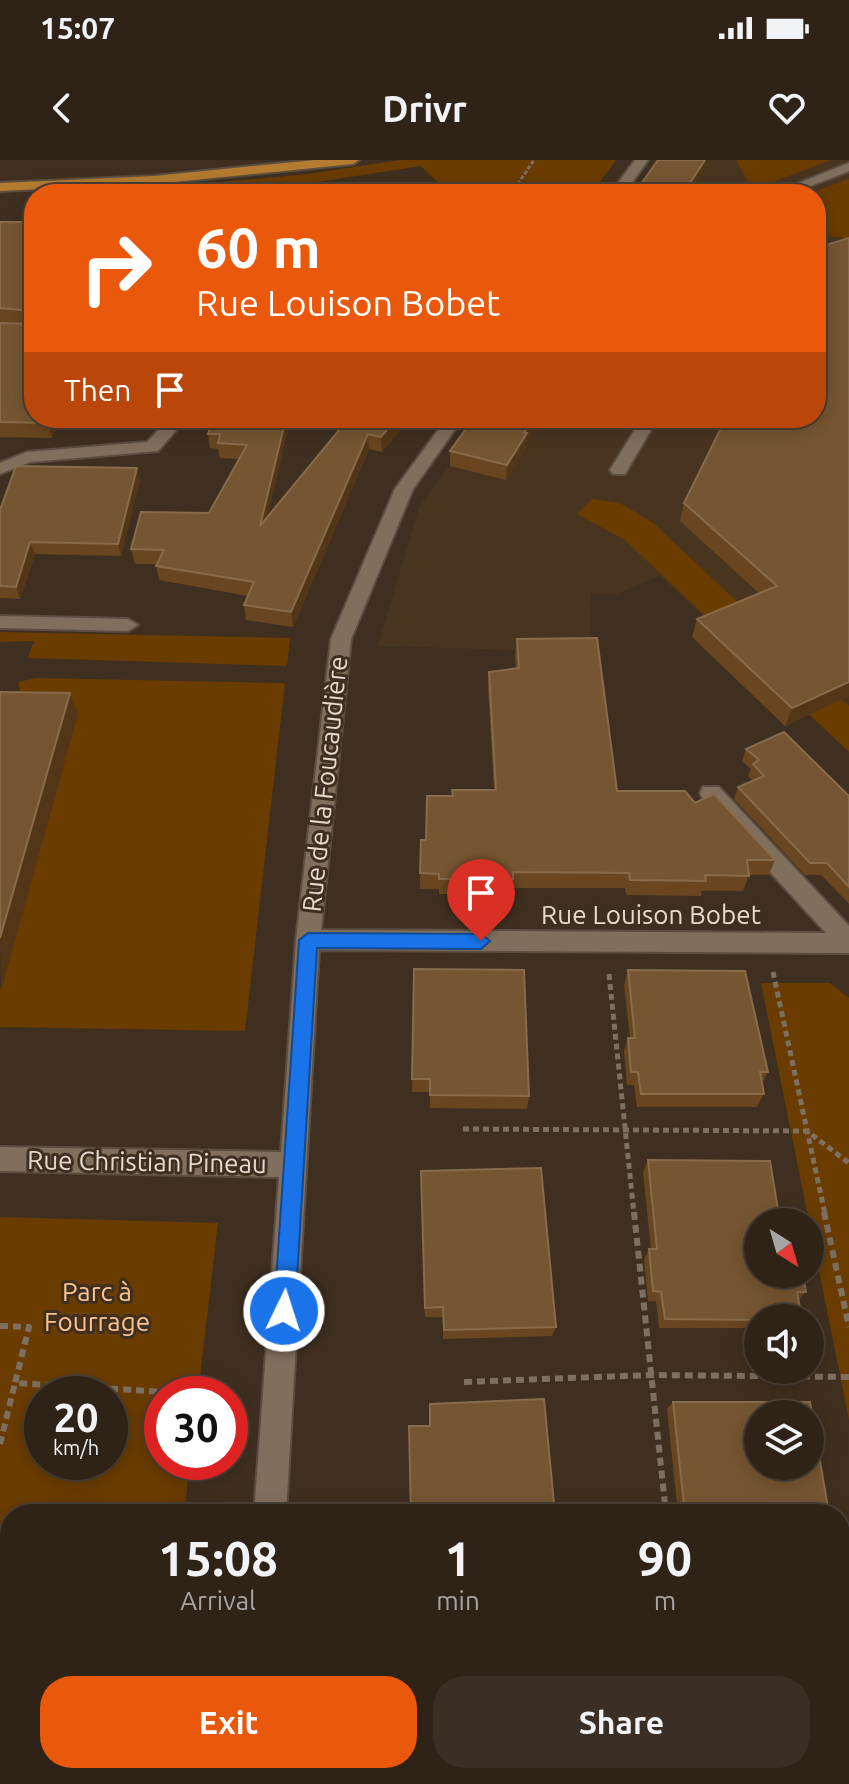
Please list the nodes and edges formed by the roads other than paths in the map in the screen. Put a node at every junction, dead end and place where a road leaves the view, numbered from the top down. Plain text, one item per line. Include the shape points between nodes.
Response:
1 (213, 160) edge
2 (353, 160) edge
3 (642, 160) edge
4 (172, 163) dead end
5 (142, 165) dead end
6 (849, 167) edge
7 (0, 172) edge
8 (66, 184) edge
9 (624, 184) edge
10 (804, 184) edge
11 (24, 186) edge
12 (0, 187) edge
13 (170, 428) edge
14 (448, 428) edge
15 (644, 428) edge
16 (0, 469) edge
17 (619, 470) dead end
18 (0, 622) edge
19 (128, 625) dead end
20 (711, 793) edge
21 (308, 940) junction
22 (849, 943) edge
23 (0, 1159) edge
24 (294, 1165) junction
25 (271, 1504) edge

1 - 4 main road
2 - 8 main road
3 - 9 street
5 - 7 main road
6 - 10 street
11 - 12 main road
13 - 16 street via 152,447 27,457
14 - 21 street, Rue de la Foucaudière via 404,489 341,639
15 - 17 street
18 - 19 street
20 - 22 street, Rue Louison Bobet
21 - 22 street, Rue Louison Bobet
21 - 24 street, Rue de la Foucaudière
23 - 24 street, Rue Christian Pineau
24 - 25 street, Rue de la Foucaudière

